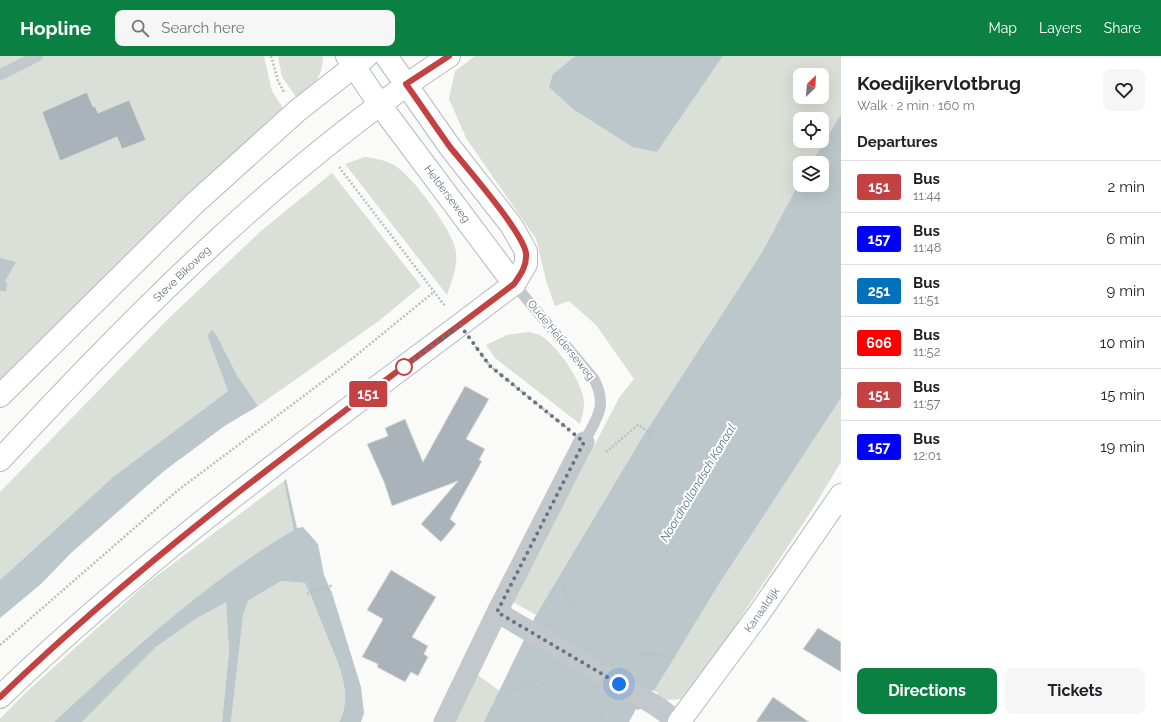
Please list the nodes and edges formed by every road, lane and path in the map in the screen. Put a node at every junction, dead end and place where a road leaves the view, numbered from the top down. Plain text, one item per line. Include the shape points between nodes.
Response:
1 (37, 56) edge
2 (271, 56) edge
3 (386, 56) edge
4 (449, 56) edge
5 (356, 59) edge
6 (0, 75) edge
7 (406, 84) junction
8 (380, 105) junction
9 (297, 111) junction
10 (325, 148) junction
11 (514, 284) junction
12 (435, 291) junction
13 (460, 325) junction
14 (0, 396) edge
15 (655, 429) dead end
16 (652, 434) junction
17 (649, 440) dead end
18 (582, 446) junction
19 (0, 460) edge
20 (841, 494) edge
21 (561, 582) dead end
22 (333, 586) dead end
23 (307, 594) dead end
24 (497, 612) junction
25 (575, 613) dead end
26 (0, 645) edge
27 (637, 654) dead end
28 (675, 657) dead end
29 (542, 679) dead end
30 (506, 692) dead end
31 (0, 697) edge
32 (600, 714) dead end
33 (444, 722) edge
34 (602, 722) edge
35 (678, 722) edge

1 - 6 lane
2 - 9 path via 278,81
3 - 7 main road
4 - 7 main road
5 - 8 main road
5 - 9 main road
7 - 8 main road, Steve Bikoweg
7 - 11 main road via 511,225 522,244 526,252 526,264
8 - 10 main road, Steve Bikoweg
8 - 11 main road, Helderseweg
9 - 14 main road via 194,204
10 - 12 path
10 - 19 main road, Steve Bikoweg via 205,252 90,364
11 - 13 main road
11 - 18 lane, Oude Helderseweg via 594,379 599,389 601,409
12 - 13 path
12 - 26 path via 337,371 177,491
13 - 18 path via 490,366
13 - 31 main road via 274,464 152,562
15 - 16 path
16 - 17 path
16 - 18 path via 638,425 597,460
18 - 24 street, Oude Helderseweg
20 - 35 main road, Kanaaldijk via 758,615
21 - 25 path
22 - 23 path
24 - 33 street, Oude Helderseweg
24 - 35 street via 658,707
27 - 28 path
29 - 30 path
32 - 34 path

